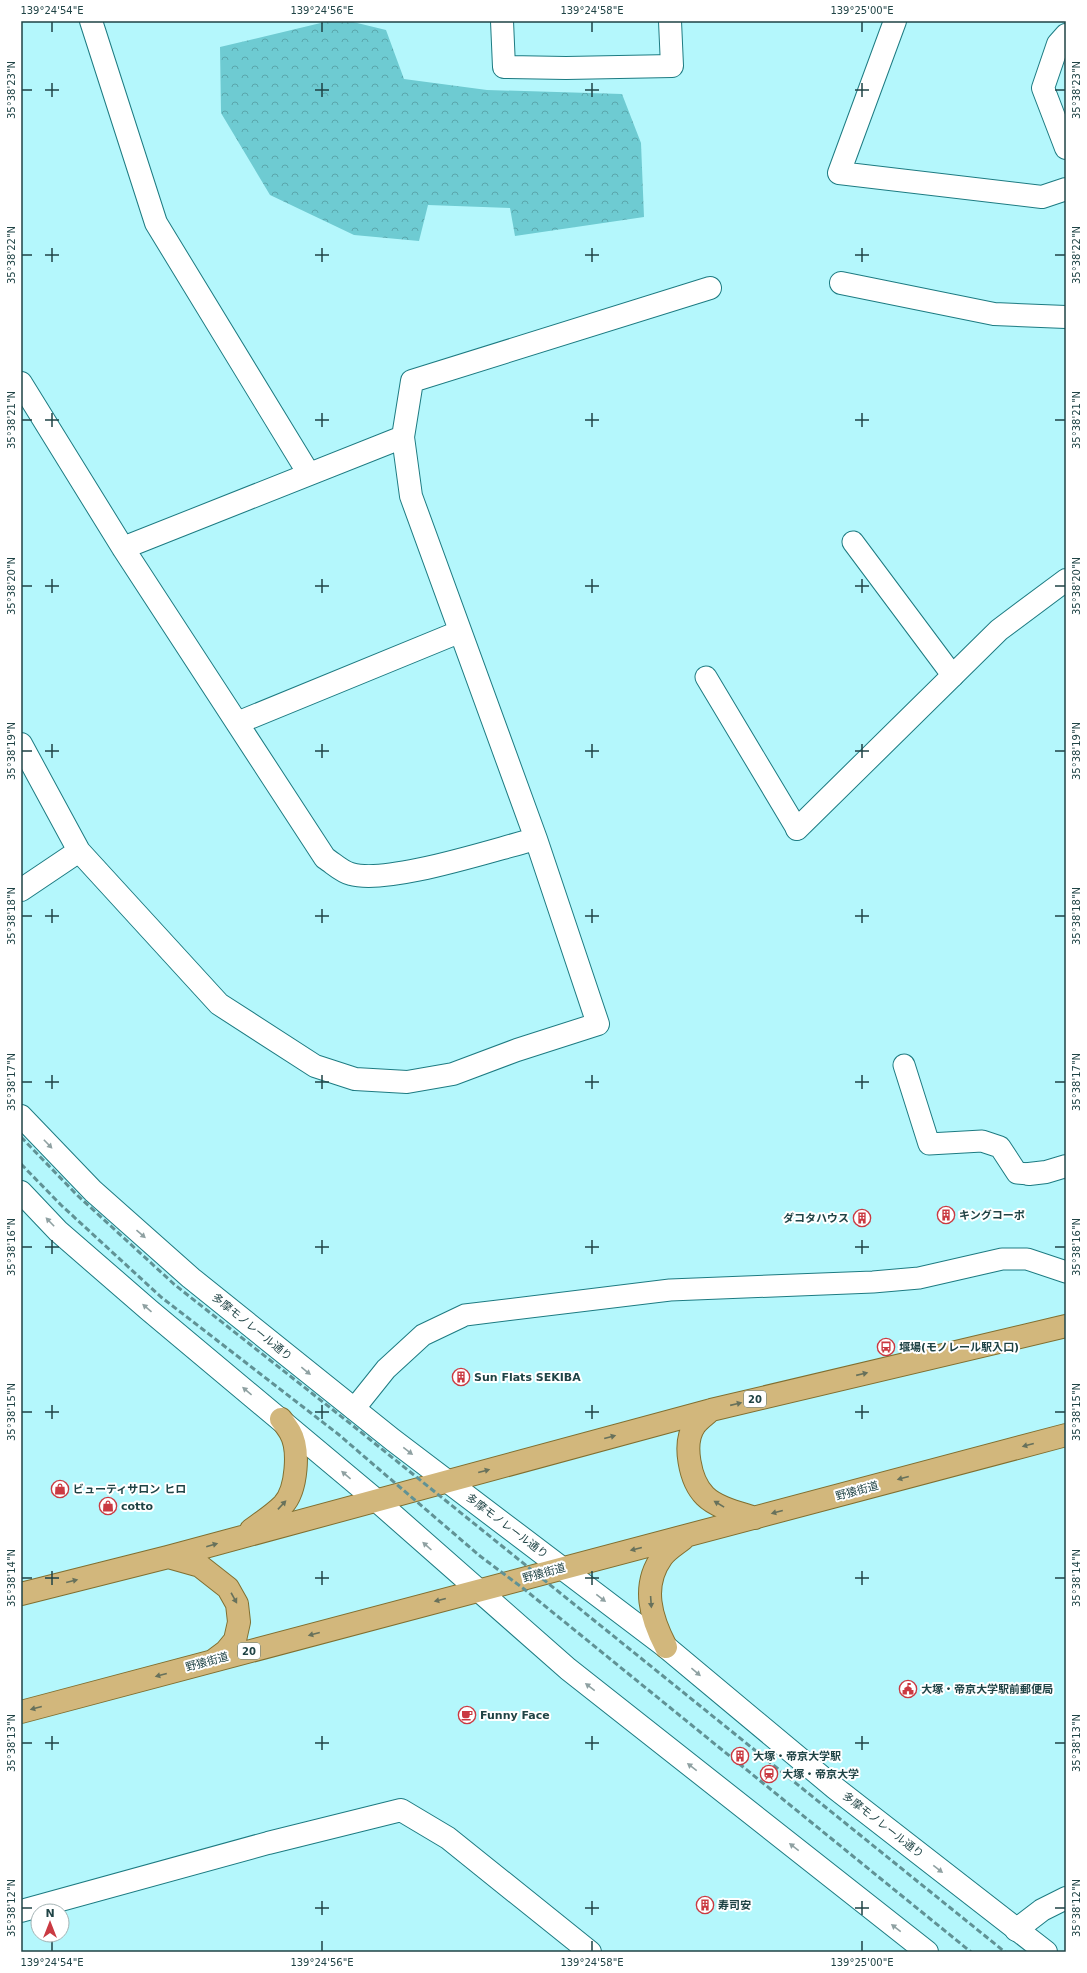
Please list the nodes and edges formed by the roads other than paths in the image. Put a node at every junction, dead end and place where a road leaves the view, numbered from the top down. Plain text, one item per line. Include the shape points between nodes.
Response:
1 (91, 21) edge
2 (502, 21) edge
3 (670, 21) edge
4 (895, 21) edge
5 (1066, 35) edge
6 (1066, 148) edge
7 (1066, 190) edge
8 (841, 283) dead end
9 (710, 288) dead end
10 (1066, 317) edge
11 (21, 383) edge
12 (403, 437) junction
13 (309, 474) junction
14 (853, 542) dead end
15 (123, 548) junction
16 (1066, 580) edge
17 (459, 632) junction
18 (953, 676) junction
19 (706, 677) dead end
20 (237, 723) junction
21 (21, 744) edge
22 (797, 829) joint
23 (536, 839) junction
24 (79, 851) junction
25 (21, 890) edge
26 (904, 1065) dead end
27 (21, 1116) edge
28 (1066, 1166) edge
29 (1029, 1174) joint
30 (21, 1192) edge
31 (1066, 1272) edge
32 (1066, 1326) edge
33 (354, 1409) junction
34 (711, 1410) junction
35 (281, 1419) junction
36 (1066, 1435) edge
37 (447, 1481) junction
38 (376, 1500) junction
39 (755, 1518) junction
40 (687, 1535) junction
41 (240, 1537) junction
42 (168, 1557) junction
43 (563, 1568) junction
44 (477, 1591) junction
45 (21, 1594) edge
46 (666, 1647) junction
47 (212, 1661) junction
48 (21, 1712) edge
49 (1066, 1898) edge
50 (21, 1911) edge
51 (1016, 1930) junction
52 (590, 1952) edge
53 (927, 1952) edge
54 (1045, 1952) edge

1 - 13 street via 156,223
2 - 3 street via 504,67 566,68 672,66
4 - 7 street via 839,173 1042,197
5 - 6 street via 1058,44 1043,88
8 - 10 street via 994,314
9 - 12 street via 412,381
11 - 15 street
12 - 13 street
12 - 17 street via 411,496
13 - 15 street
14 - 18 lane
15 - 20 street
16 - 18 street via 999,630
17 - 20 street
17 - 23 street
18 - 22 street
19 - 22 lane
20 - 23 street via 325,858 351,874 380,876 419,870
21 - 24 street
23 - 24 street via 598,1024 453,1074 407,1082 355,1079 315,1066 219,1004
24 - 25 street
26 - 29 lane via 929,1144 982,1141 1000,1147 1017,1173
27 -> 33 street, 多摩モノレール通り via 93,1191 185,1273
28 - 29 street
35 -> 30 street via 58,1231
31 - 33 lane via 1027,1259 1002,1259 920,1278 670,1290 465,1315 424,1335 386,1369
34 -> 32 main road, 20
33 -> 37 street, 多摩モノレール通り
37 -> 34 main road, 20
39 -> 34 main road via 730,1511 705,1496 692,1472 688,1447 694,1425
38 -> 35 street
41 -> 35 main road via 284,1504 292,1490 295,1472 294,1446 290,1432
36 -> 39 main road, 野猿街道 / 20
37 - 38 main road, 20
37 - 43 street, 多摩モノレール通り
38 - 41 main road, 20
44 -> 38 street
39 - 40 main road, 野猿街道 / 20
40 -> 43 main road, 野猿街道 / 20
40 -> 46 main road via 662,1556 652,1577 650,1605 655,1626
42 -> 41 main road, 20
45 -> 42 main road, 20
42 -> 47 main road via 200,1566 228,1588 237,1604 239,1622 236,1640
43 - 44 main road, 野猿街道 / 20
43 -> 46 street, 多摩モノレール通り
44 -> 47 main road, 野猿街道 / 20
53 -> 44 street via 568,1669
46 -> 51 street, 多摩モノレール通り via 835,1788
47 -> 48 main road, 野猿街道 / 20
49 - 51 street via 1042,1910
50 - 52 street via 302,1834 401,1810 448,1838
51 - 54 street, 多摩モノレール通り

